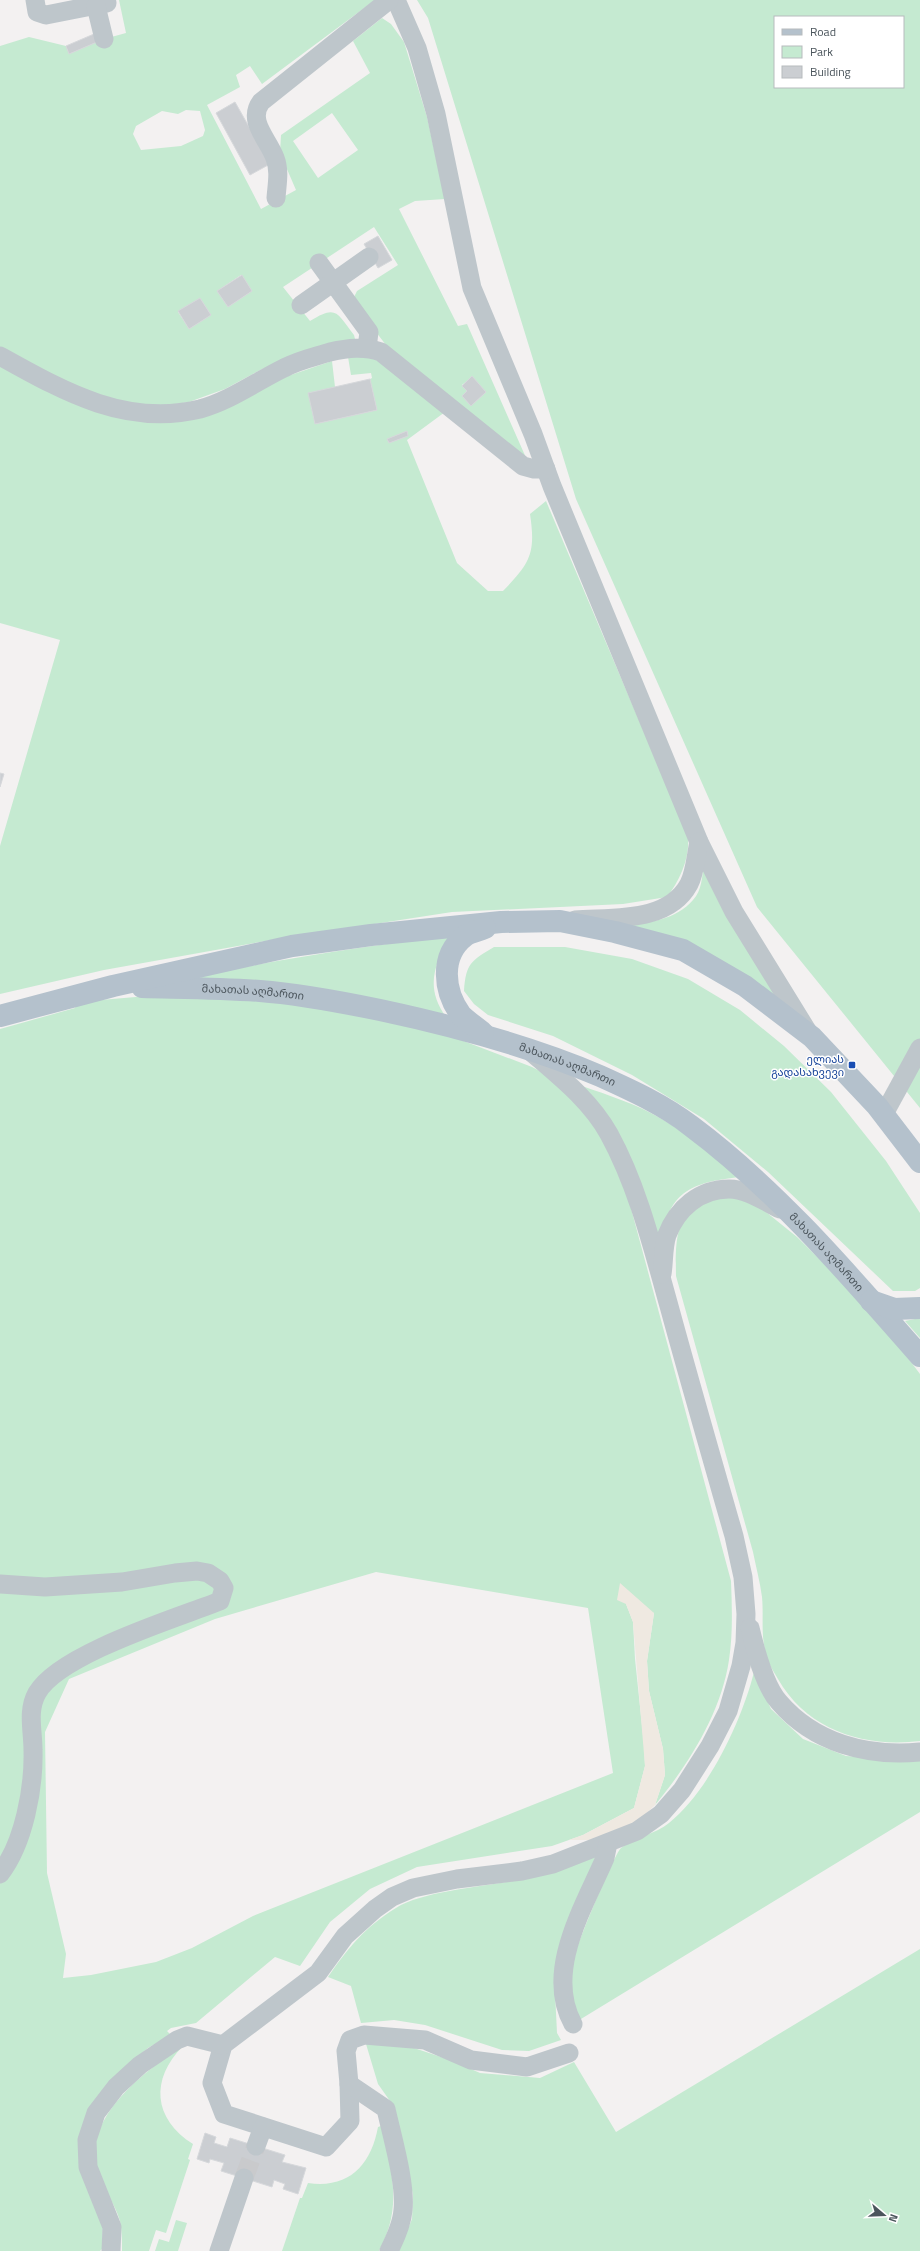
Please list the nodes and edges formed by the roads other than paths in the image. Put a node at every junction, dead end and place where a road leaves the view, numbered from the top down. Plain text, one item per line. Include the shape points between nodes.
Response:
1 (34, 0) edge
2 (389, 0) edge
3 (396, 0) edge
4 (104, 39) dead end
5 (276, 198) dead end
6 (369, 257) dead end
7 (319, 263) dead end
8 (333, 283) junction
9 (301, 305) dead end
10 (367, 348) junction
11 (0, 356) edge
12 (546, 482) junction
13 (699, 842) junction
14 (560, 921) junction
15 (501, 922) junction
16 (113, 986) junction
17 (0, 1016) edge
18 (486, 1036) junction
19 (812, 1037) junction
20 (920, 1048) edge
21 (528, 1049) junction
22 (884, 1114) junction
23 (920, 1162) edge
24 (790, 1214) junction
25 (661, 1280) junction
26 (871, 1301) junction
27 (920, 1308) edge
28 (920, 1356) edge
29 (0, 1584) edge
30 (746, 1614) junction
31 (920, 1752) edge
32 (608, 1843) junction
33 (0, 1874) edge
34 (573, 2024) dead end
35 (222, 2045) junction
36 (569, 2054) dead end
37 (349, 2084) junction
38 (263, 2127) junction
39 (256, 2146) tunnel mouth
40 (244, 2178) tunnel mouth
41 (111, 2251) edge
42 (219, 2251) edge
43 (389, 2251) edge

1 - 4 street via 37,12 46,15 101,5
2 - 5 street via 255,109 256,120 276,158 279,173
3 - 12 street via 416,48 436,114 472,288 533,434
6 - 8 street
7 - 8 street
8 - 9 street
8 - 10 street via 369,332 370,342
10 - 11 street via 341,350 302,360 222,401 200,409 169,413 113,409 58,388
10 - 12 street via 381,352 523,466 534,469
12 - 13 street
13 - 14 street via 690,883 680,898 666,908 647,914
13 - 19 street via 734,912
14 - 15 main road, მახათას აღმართი
14 - 19 main road, მახათას აღმართი via 615,932 682,950 745,986
15 - 16 main road, მახათას აღმართი via 292,946
15 - 18 main road via 465,936 449,956 446,975 450,996 462,1016
16 - 17 main road, მახათას აღმართი
16 - 18 main road, მახათას აღმართი via 261,991 347,1003
18 - 21 main road, მახათას აღმართი
19 - 22 main road, მახათას აღმართი
20 - 22 street
21 - 24 main road, მახათას აღმართი via 564,1060 634,1091 689,1124 741,1165
21 - 25 street via 590,1106 609,1134 633,1188
22 - 23 main road, მახათას აღმართი
24 - 25 street via 755,1196 729,1189 702,1194 679,1211 667,1236
24 - 26 main road, მახათას აღმართი
25 - 30 street via 734,1536 743,1577
26 - 27 main road via 894,1310
26 - 28 main road, მახათას აღმართი
29 - 33 street via 45,1587 122,1582 197,1571 208,1573 220,1581 224,1588 220,1601 103,1646 59,1670 37,1692 30,1712 34,1751 30,1795 20,1836 10,1861
30 - 31 street via 759,1663 778,1701 808,1729 848,1748 875,1753
30 - 32 street via 741,1666 728,1711 710,1746 682,1790 661,1814 637,1831
32 - 34 street via 605,1858 566,1954 562,1994 566,2012
32 - 35 street via 553,1864 431,1884 392,1897 356,1923 318,1973
35 - 38 street via 212,2083 224,2114
35 - 41 street via 187,2036 177,2040 140,2065 116,2087 96,2113 88,2140 88,2167 112,2227
36 - 37 street via 527,2067 471,2060 425,2040 364,2035 350,2040 346,2051
37 - 38 street via 350,2121 326,2147
37 - 43 street via 386,2110 400,2172 403,2210
38 - 39 street
40 - 42 street

